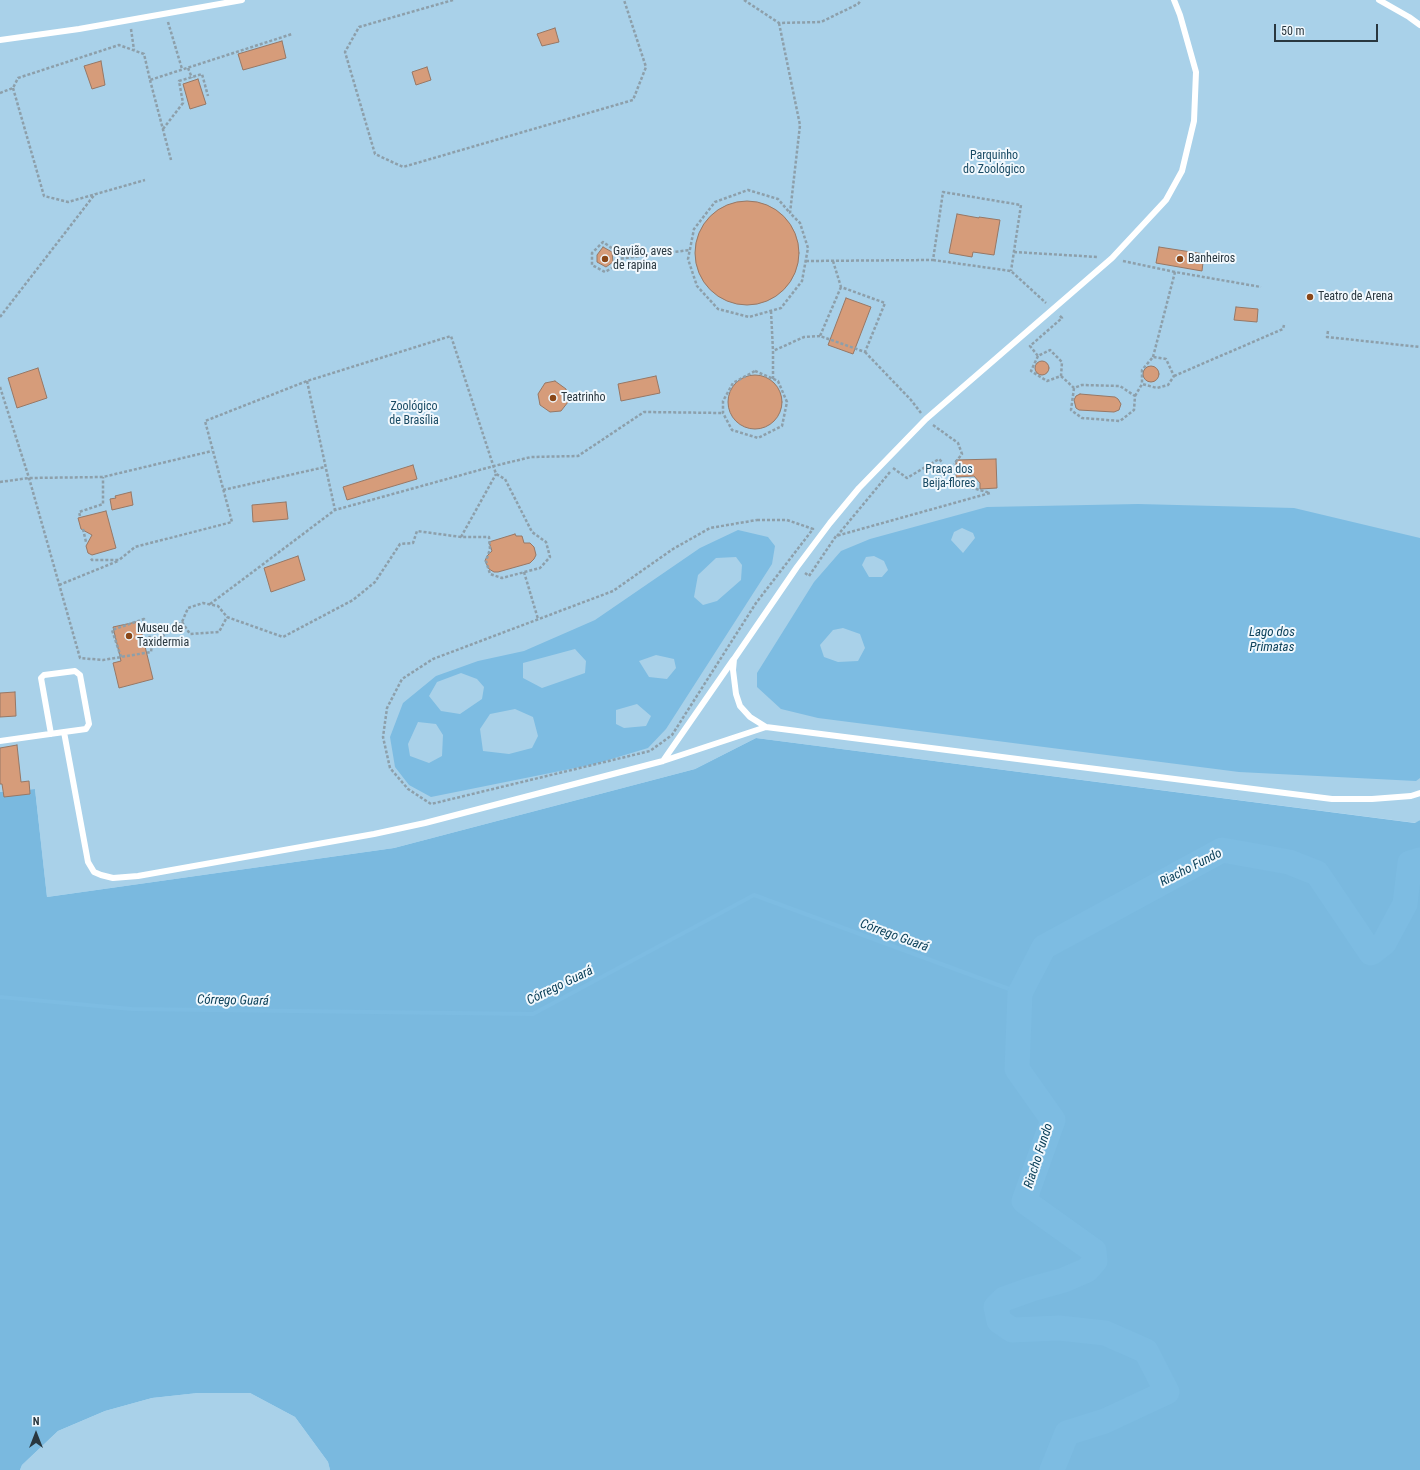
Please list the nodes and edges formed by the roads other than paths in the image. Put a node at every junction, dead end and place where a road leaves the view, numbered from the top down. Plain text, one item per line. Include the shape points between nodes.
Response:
1 (242, 0) edge
2 (1174, 0) edge
3 (1379, 0) edge
4 (1420, 25) edge
5 (0, 40) edge
6 (734, 659) junction
7 (766, 727) junction
8 (64, 732) junction
9 (51, 734) junction
10 (0, 741) edge
11 (663, 761) junction
12 (1420, 793) edge

1 - 5 lane via 165,15
2 - 6 lane via 1196,72 1194,121 1182,171 1166,200 1112,258 926,419 859,488 797,567
3 - 4 lane
6 - 7 lane via 736,694 740,706 750,717
6 - 11 lane
7 - 11 lane
7 - 12 lane via 1332,799 1372,799
8 - 9 lane
8 - 9 lane via 86,729 89,724 80,675 75,671 44,675 40,678
8 - 11 lane via 88,862 94,872 113,878 138,876 426,823
9 - 10 lane

